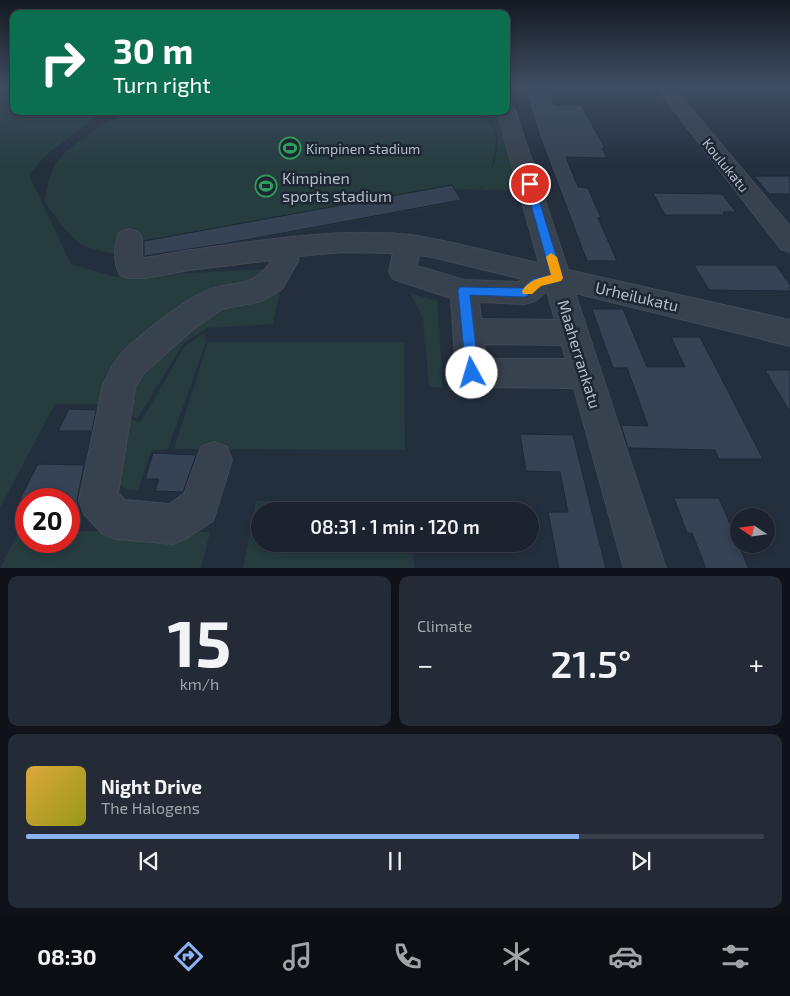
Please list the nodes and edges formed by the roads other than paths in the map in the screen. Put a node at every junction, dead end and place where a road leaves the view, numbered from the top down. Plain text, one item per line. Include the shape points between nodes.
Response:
1 (684, 113) edge
2 (508, 115) edge
3 (129, 238) dead end
4 (790, 243) edge
5 (408, 244) junction
6 (284, 249) junction
7 (557, 278) junction
8 (464, 290) junction
9 (468, 331) junction
10 (790, 333) edge
11 (574, 334) junction
12 (586, 374) junction
13 (214, 460) dead end
14 (645, 568) edge

1 - 4 street, Koulukatu
2 - 7 street, Maaherrankatu
3 - 6 street, Urheilukatu via 129,268 137,269 181,260
5 - 6 street, Urheilukatu via 365,242
5 - 7 street, Urheilukatu
5 - 8 street via 402,272
6 - 13 street via 285,261 272,282 252,293 213,300 181,322 133,363 119,385 98,500 116,519 173,524 199,507
7 - 8 street via 538,282 525,293
7 - 10 street, Urheilukatu
7 - 11 street, Maaherrankatu
8 - 9 street
9 - 11 street
9 - 12 street via 472,373
11 - 12 street, Maaherrankatu
12 - 14 street, Maaherrankatu

